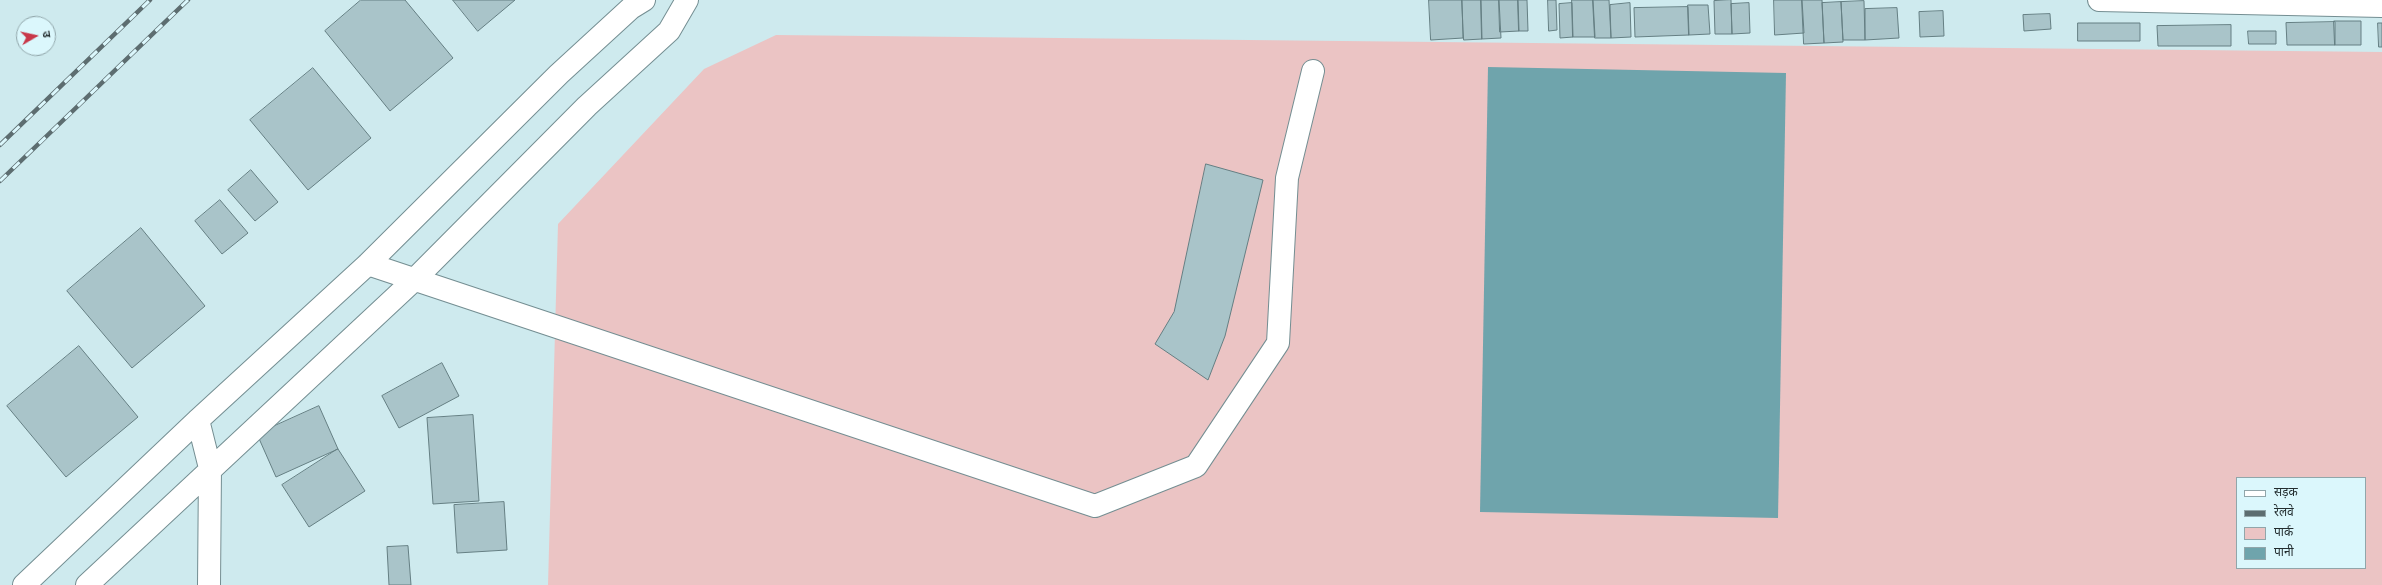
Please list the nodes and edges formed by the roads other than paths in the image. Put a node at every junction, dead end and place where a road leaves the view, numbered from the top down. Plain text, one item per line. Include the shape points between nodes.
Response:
1 (644, 0) edge
2 (687, 0) edge
3 (2099, 0) edge
4 (2382, 6) edge
5 (1313, 71) dead end
6 (368, 264) junction
7 (414, 280) junction
8 (198, 420) junction
9 (210, 468) junction
10 (24, 585) edge
11 (87, 585) edge
12 (210, 585) edge

1 - 6 street via 631,8 559,74
2 - 7 street via 669,31 587,106
3 - 4 street
5 - 7 street via 1287,178 1278,344 1196,466 1095,506
6 - 7 street
6 - 8 street
7 - 9 street
8 - 9 street
8 - 10 street
9 - 11 street
9 - 12 street

